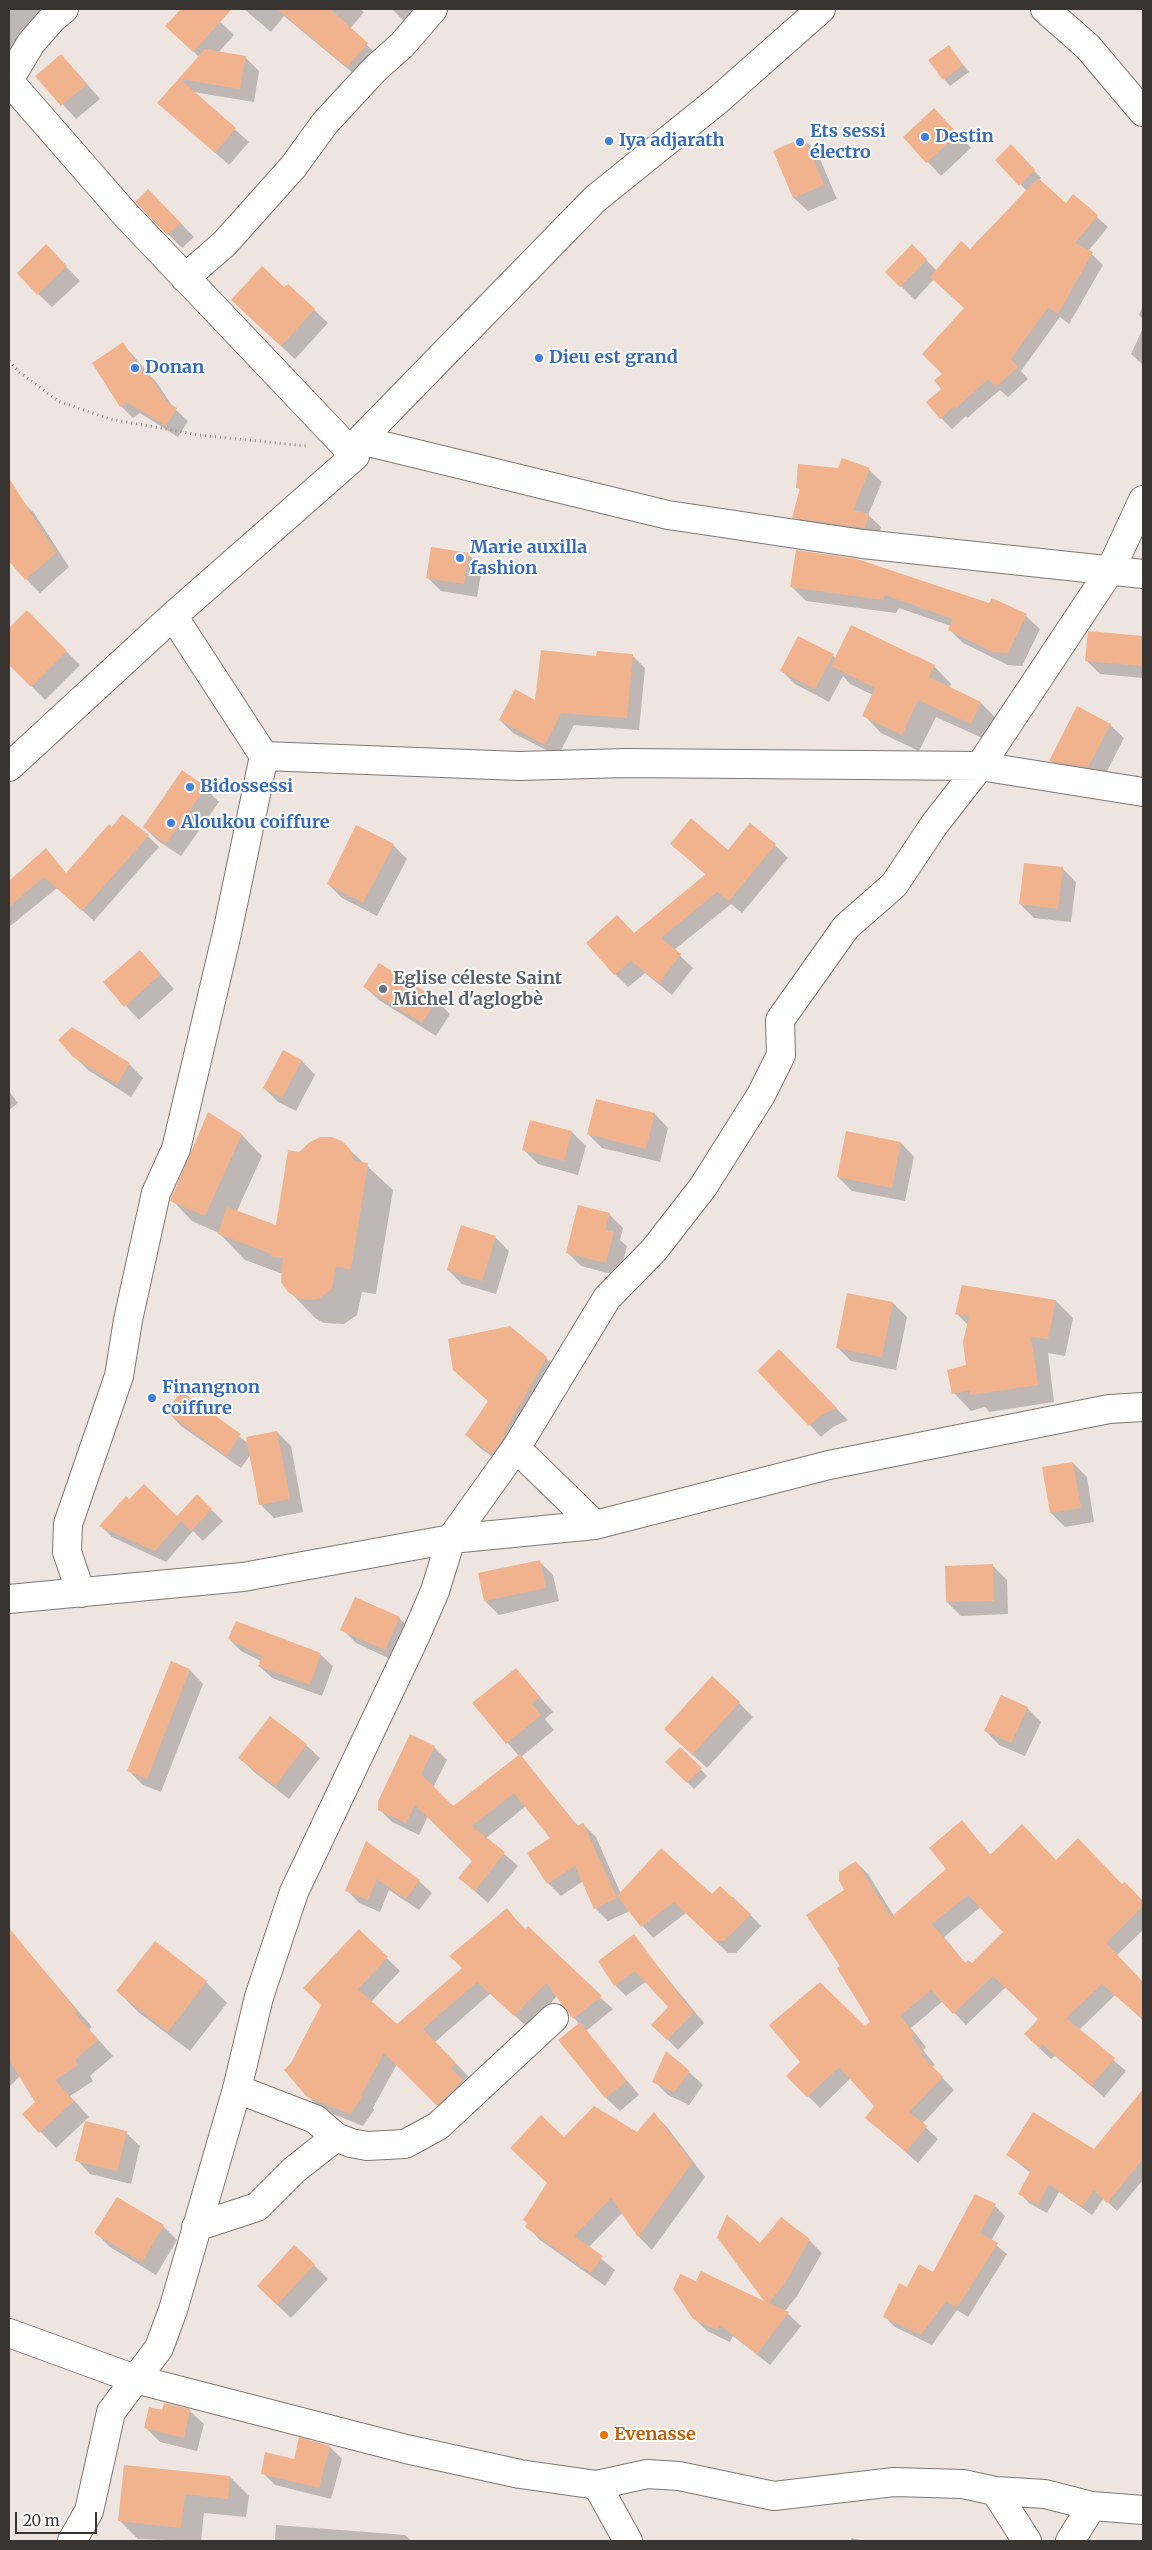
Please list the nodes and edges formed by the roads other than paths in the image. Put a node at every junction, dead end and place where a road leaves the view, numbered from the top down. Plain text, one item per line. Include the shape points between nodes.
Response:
1 (64, 9) edge
2 (433, 9) edge
3 (822, 9) edge
4 (1045, 9) edge
5 (9, 81) edge
6 (1143, 112) edge
7 (185, 278) junction
8 (355, 449) junction
9 (1143, 500) edge
10 (1111, 569) junction
11 (1143, 574) edge
12 (173, 616) junction
13 (264, 756) junction
14 (980, 766) junction
15 (9, 768) edge
16 (1143, 792) edge
17 (1143, 1407) edge
18 (516, 1448) junction
19 (595, 1524) junction
20 (451, 1539) junction
21 (81, 1593) junction
22 (9, 1599) edge
23 (554, 2018) dead end
24 (237, 2089) junction
25 (336, 2137) junction
26 (196, 2227) junction
27 (9, 2333) edge
28 (135, 2378) junction
29 (597, 2485) junction
30 (996, 2491) junction
31 (1092, 2506) junction
32 (1143, 2510) edge
33 (72, 2541) edge
34 (628, 2541) edge
35 (1027, 2541) edge
36 (1070, 2541) edge

1 - 5 street via 31,43
2 - 7 street via 325,123 293,167 225,243
3 - 8 street via 718,100 595,199
4 - 6 street via 1088,47
5 - 7 street
7 - 8 street
8 - 10 street via 668,515 863,544
8 - 12 street
9 - 10 street
10 - 11 street
10 - 14 street
12 - 13 street
12 - 15 street
13 - 14 street via 520,766
13 - 21 street via 223,952 176,1149 156,1193 118,1376 68,1524 67,1552
14 - 16 street
14 - 18 street via 934,824 894,885 846,927 806,980 780,1020 781,1055 750,1111 682,1216 608,1298
17 - 19 street via 1109,1408 829,1465
18 - 19 street
18 - 20 street
19 - 20 street
20 - 21 street via 243,1577
20 - 24 street via 435,1591 416,1635 294,1892 259,1997
21 - 22 street
23 - 25 street via 438,2126 405,2144 367,2146
24 - 25 street via 315,2119
24 - 26 street
25 - 26 street via 294,2170 257,2208
26 - 28 street via 159,2348
27 - 28 street
28 - 29 street via 406,2449 520,2474
28 - 33 street via 111,2412 90,2511
29 - 30 street via 647,2474 679,2476 774,2496 894,2482 963,2484
29 - 34 street
30 - 31 street via 1045,2494
30 - 35 street
31 - 32 street
31 - 36 street

